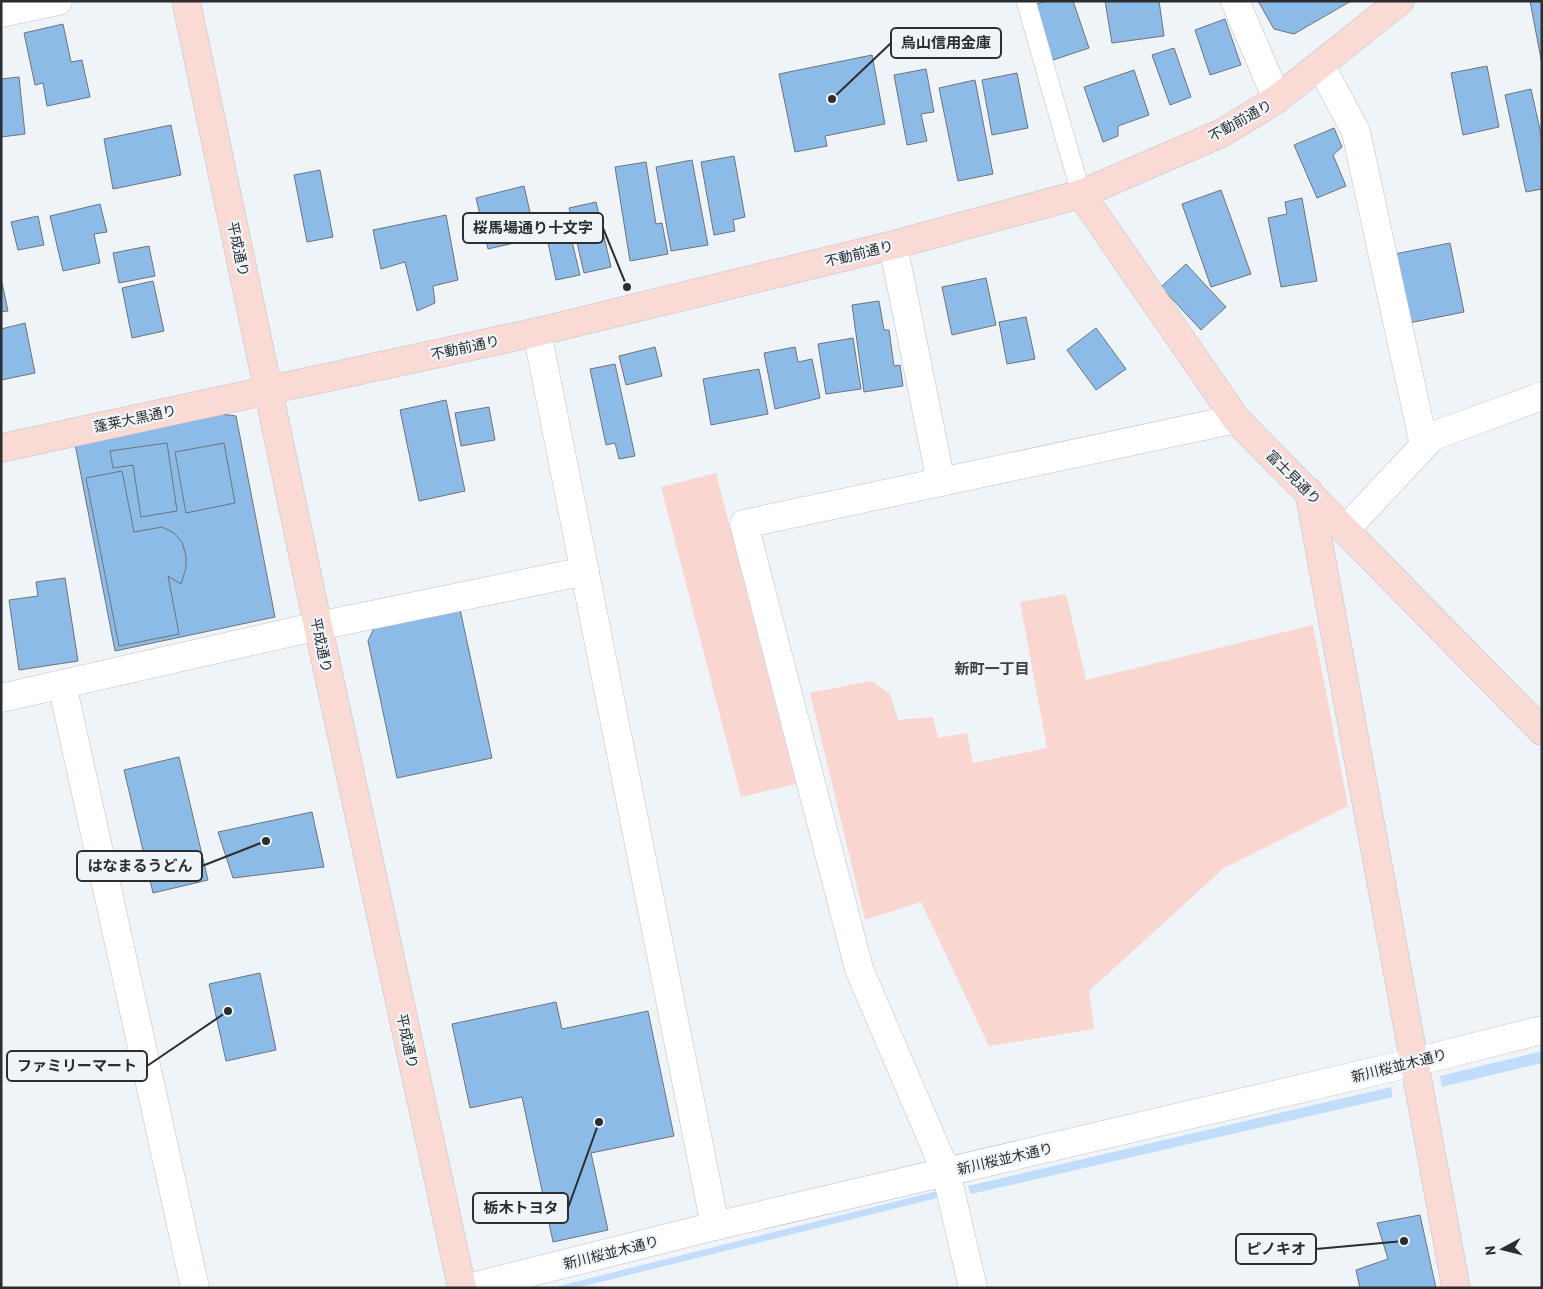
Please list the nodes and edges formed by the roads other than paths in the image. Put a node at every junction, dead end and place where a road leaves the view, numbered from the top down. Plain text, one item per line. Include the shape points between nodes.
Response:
1 (58, 1) edge
2 (186, 1) edge
3 (1026, 1) edge
4 (1235, 1) edge
5 (1400, 1) edge
6 (1, 13) edge
7 (1321, 66) junction
8 (1277, 99) junction
9 (1081, 194) junction
10 (893, 245) junction
11 (537, 332) junction
12 (269, 389) junction
13 (1542, 396) edge
14 (1236, 419) junction
15 (1424, 446) junction
16 (1, 448) edge
17 (941, 482) junction
18 (1309, 492) junction
19 (1345, 530) junction
20 (586, 571) junction
21 (318, 626) junction
22 (62, 684) junction
23 (1, 698) edge
24 (1542, 731) edge
25 (1542, 1030) edge
26 (1415, 1062) junction
27 (946, 1172) junction
28 (715, 1226) junction
29 (194, 1288) edge
30 (462, 1288) edge
31 (468, 1288) edge
32 (973, 1288) edge
33 (1456, 1288) edge

1 - 6 street
2 - 12 street, 平成通り
3 - 9 lane
4 - 8 street
5 - 7 street, 不動前通り
7 - 8 street, 不動前通り
7 - 15 street via 1356,132
8 - 9 street, 不動前通り via 1222,133
9 - 10 street, 不動前通り
9 - 14 street, 富士見通り
10 - 11 street, 不動前通り
10 - 17 street
11 - 12 street, 不動前通り
11 - 20 street
12 - 16 street, 蓬莱大黒通り
12 - 21 street, 平成通り
13 - 15 street via 1433,436
14 - 17 street
14 - 18 street, 富士見通り
15 - 19 street
17 - 27 street via 744,524 859,969
18 - 19 street, 富士見通り
18 - 26 street
19 - 24 street, 富士見通り
20 - 21 street
20 - 28 street
21 - 22 street
21 - 30 street, 平成通り
22 - 23 street
22 - 29 street
25 - 26 street, 新川桜並木通り
26 - 27 street, 新川桜並木通り
26 - 33 street
27 - 28 street, 新川桜並木通り
27 - 32 street
28 - 31 street, 新川桜並木通り

